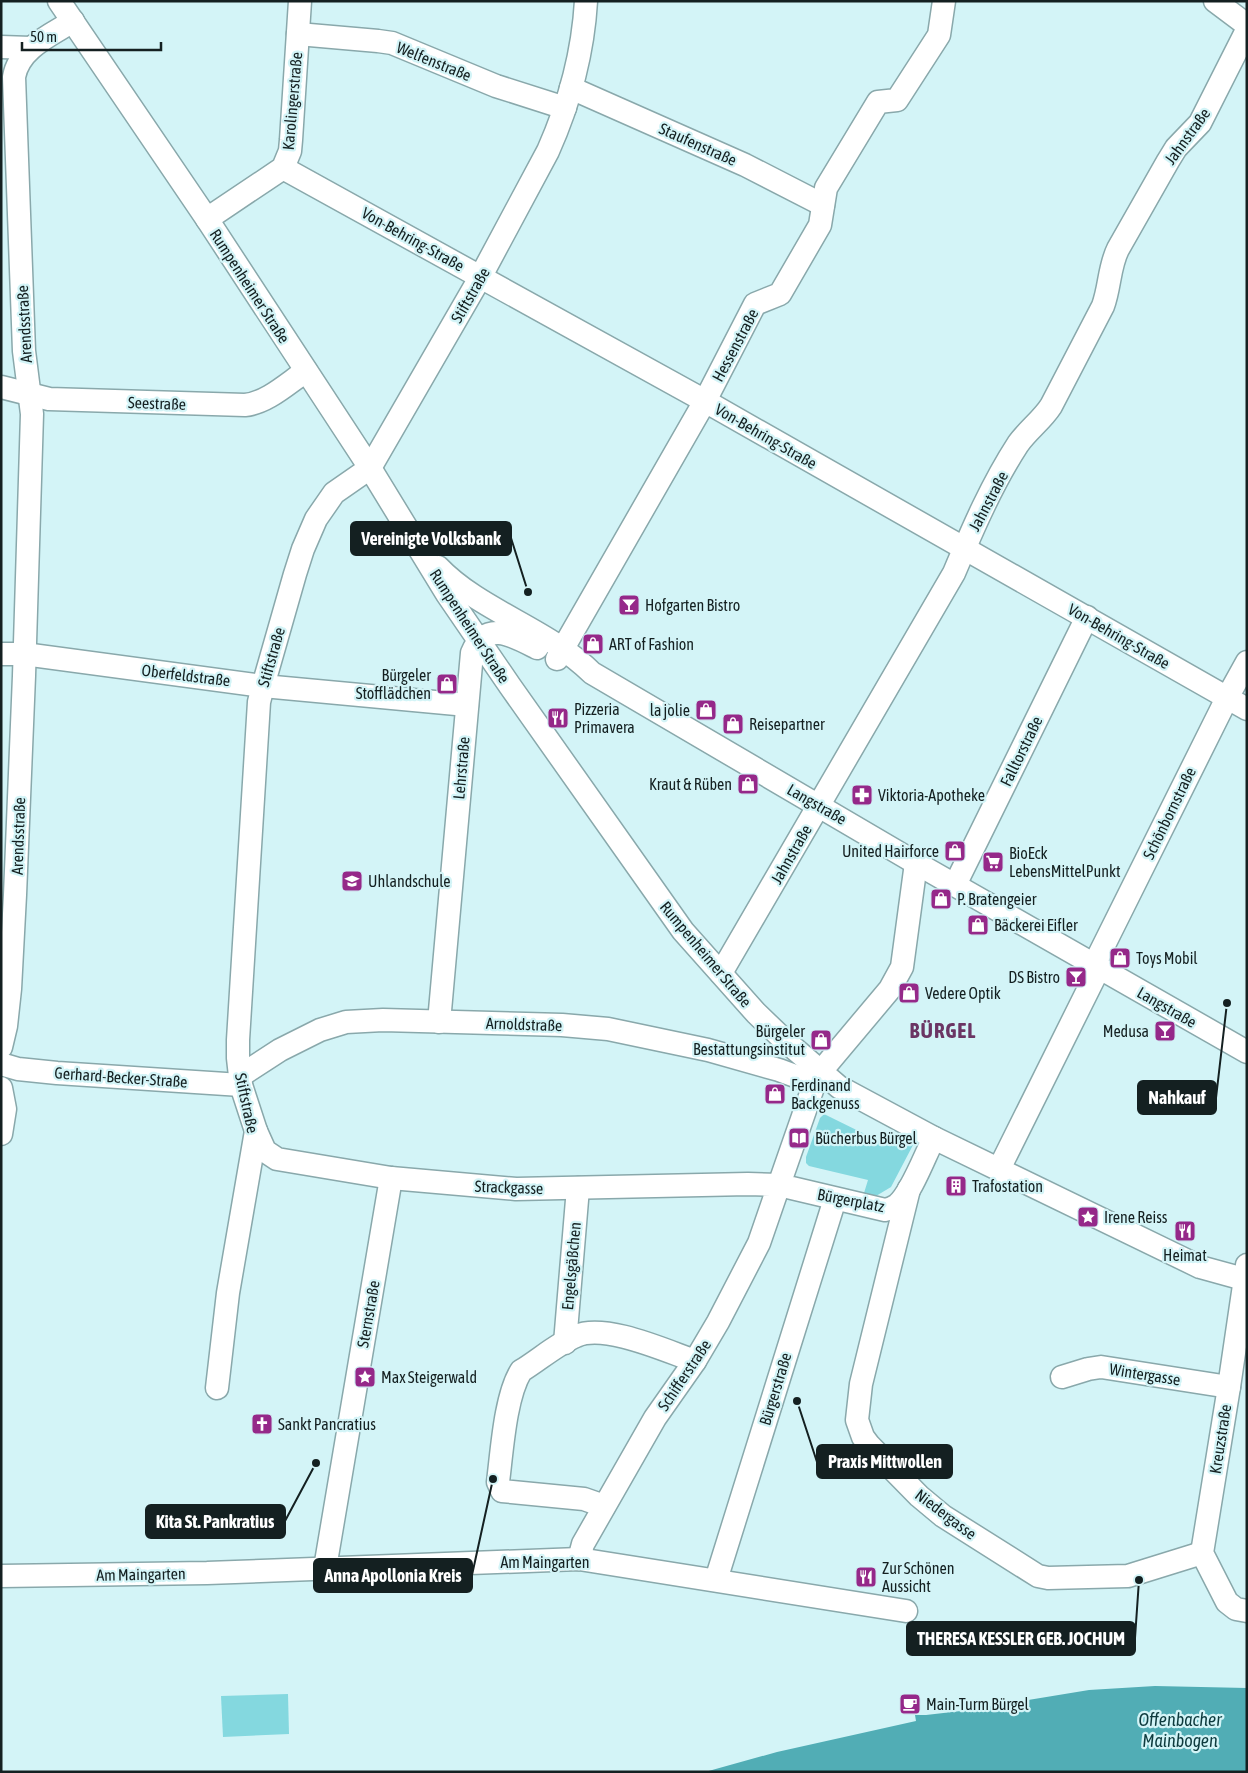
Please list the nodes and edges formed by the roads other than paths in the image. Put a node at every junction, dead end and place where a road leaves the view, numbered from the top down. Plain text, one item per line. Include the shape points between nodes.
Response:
1 (59, 1) edge
2 (300, 1) edge
3 (586, 1) edge
4 (944, 1) edge
5 (1215, 1) edge
6 (73, 21) junction
7 (1247, 26) edge
8 (1247, 30) edge
9 (298, 34) junction
10 (1, 47) edge
11 (31, 48) junction
12 (568, 98) junction
13 (283, 168) junction
14 (823, 205) junction
15 (207, 219) junction
16 (481, 276) junction
17 (306, 372) junction
18 (1, 387) edge
19 (31, 396) junction
20 (705, 401) junction
21 (370, 468) junction
22 (408, 529) junction
23 (964, 549) junction
24 (1087, 617) junction
25 (479, 640) junction
26 (560, 653) junction
27 (1, 654) edge
28 (24, 654) junction
29 (1247, 662) edge
30 (263, 686) junction
31 (1227, 698) junction
32 (467, 705) junction
33 (1247, 709) edge
34 (819, 806) junction
35 (916, 863) junction
36 (955, 885) junction
37 (1096, 967) junction
38 (721, 973) junction
39 (440, 1022) junction
40 (1, 1047) edge
41 (1247, 1052) edge
42 (1, 1064) edge
43 (817, 1077) junction
44 (240, 1081) junction
45 (1, 1088) edge
46 (256, 1131) junction
47 (1, 1134) edge
48 (934, 1138) junction
49 (999, 1169) junction
50 (391, 1178) junction
51 (779, 1185) junction
52 (578, 1188) junction
53 (908, 1190) junction
54 (835, 1199) junction
55 (1246, 1275) edge
56 (565, 1343) junction
57 (695, 1361) junction
58 (1062, 1377) dead end
59 (1229, 1387) junction
60 (217, 1388) dead end
61 (604, 1506) junction
62 (1202, 1553) junction
63 (579, 1559) junction
64 (325, 1568) junction
65 (1, 1576) edge
66 (716, 1580) junction
67 (1239, 1609) edge
68 (906, 1610) dead end

1 - 6 street, Rumpenheimer Straße
2 - 9 street, Karolingerstraße
3 - 12 street, Stiftstraße
4 - 14 street, Hessenstraße via 939,34 897,100 878,102 826,188
5 - 7 street
6 - 11 street, Arendsstraße
6 - 15 street, Rumpenheimer Straße
8 - 23 street, Jahnstraße via 1200,123 1176,148 1115,255 1103,306 1051,406 1018,445 983,505
9 - 12 street, Welfenstraße via 392,43 496,86
9 - 13 street, Karolingerstraße via 292,140
10 - 11 street
11 - 19 street, Arendsstraße via 18,64 14,84 24,351
12 - 14 street, Staufenstraße via 745,165
12 - 16 street, Stiftstraße via 548,152
13 - 15 street, Karolingerstraße
13 - 16 street, Von-Behring-Straße
14 - 20 street, Hessenstraße via 820,225 780,294 755,304
15 - 17 street, Rumpenheimer Straße
16 - 20 street, Von-Behring-Straße
16 - 21 street, Stiftstraße
17 - 19 street, Seestraße via 266,398 245,405 60,400
17 - 21 street, Rumpenheimer Straße
18 - 19 street, Seestraße
19 - 28 street, Arendsstraße
20 - 23 street, Von-Behring-Straße
20 - 26 street, Hessenstraße
21 - 22 street, Rumpenheimer Straße
21 - 30 street, Stiftstraße via 334,493 316,519 295,574
22 - 25 street, Rumpenheimer Straße
22 - 26 street, Langstraße via 440,568 458,584
23 - 24 street, Von-Behring-Straße
23 - 34 street, Jahnstraße via 954,573
24 - 31 street, Von-Behring-Straße
24 - 36 street, Falltorstraße
25 - 26 street via 493,633 505,633
25 - 32 street, Lehrstraße via 472,653
25 - 38 street, Rumpenheimer Straße via 657,896
26 - 34 street, Langstraße via 581,661 592,673
27 - 28 street
28 - 30 street, Oberfeldstraße
28 - 40 street, Arendsstraße via 10,989
29 - 31 street, Schönbornstraße
30 - 32 street, Oberfeldstraße
30 - 44 street, Stiftstraße via 259,702 239,1030
31 - 33 street, Von-Behring-Straße
31 - 37 street, Schönbornstraße
32 - 39 street, Lehrstraße
34 - 35 street, Langstraße
34 - 38 street, Jahnstraße
35 - 36 street, Langstraße
35 - 43 street via 900,973 890,990
36 - 37 street, Langstraße
37 - 41 street, Langstraße
37 - 49 street, Schönbornstraße
38 - 43 street, Rumpenheimer Straße
39 - 43 street, Arnoldstraße via 608,1029
39 - 44 street, Arnoldstraße via 361,1020 335,1024 301,1038
42 - 44 street, Gerhard-Becker-Straße via 57,1073
43 - 48 street
43 - 51 street
44 - 46 street, Stiftstraße
45 - 47 street via 5,1109
46 - 50 street, Strackgasse via 265,1152 278,1159
46 - 60 street, Stiftstraße via 228,1293
48 - 49 street
48 - 53 street, Bürgerplatz
49 - 55 street via 1200,1267
50 - 52 street, Strackgasse via 516,1189
50 - 64 street, Sternstraße
51 - 52 street, Strackgasse
51 - 54 street, Bürgerplatz
51 - 57 street, Schifferstraße via 751,1261
52 - 56 street, Engelsgäßchen
53 - 54 street, Bürgerplatz via 898,1204 885,1210
53 - 62 street, Niedergasse via 860,1390 857,1420 869,1445 943,1516 1038,1576 1123,1577
54 - 66 street, Bürgerstraße
55 - 59 street, Kreuzstraße
56 - 57 street, Engelsgäßchen via 588,1332 600,1332
56 - 61 street, Engelsgäßchen via 521,1372 517,1379 509,1406 498,1482 502,1492 584,1499
57 - 61 street, Schifferstraße via 655,1418
58 - 59 street, Wintergasse via 1101,1367
59 - 62 street, Kreuzstraße
61 - 63 street, Schifferstraße via 583,1544
62 - 67 street via 1227,1602
63 - 64 street, Am Maingarten
63 - 66 street, Am Maingarten
64 - 65 street, Am Maingarten
66 - 68 street, Am Maingarten

